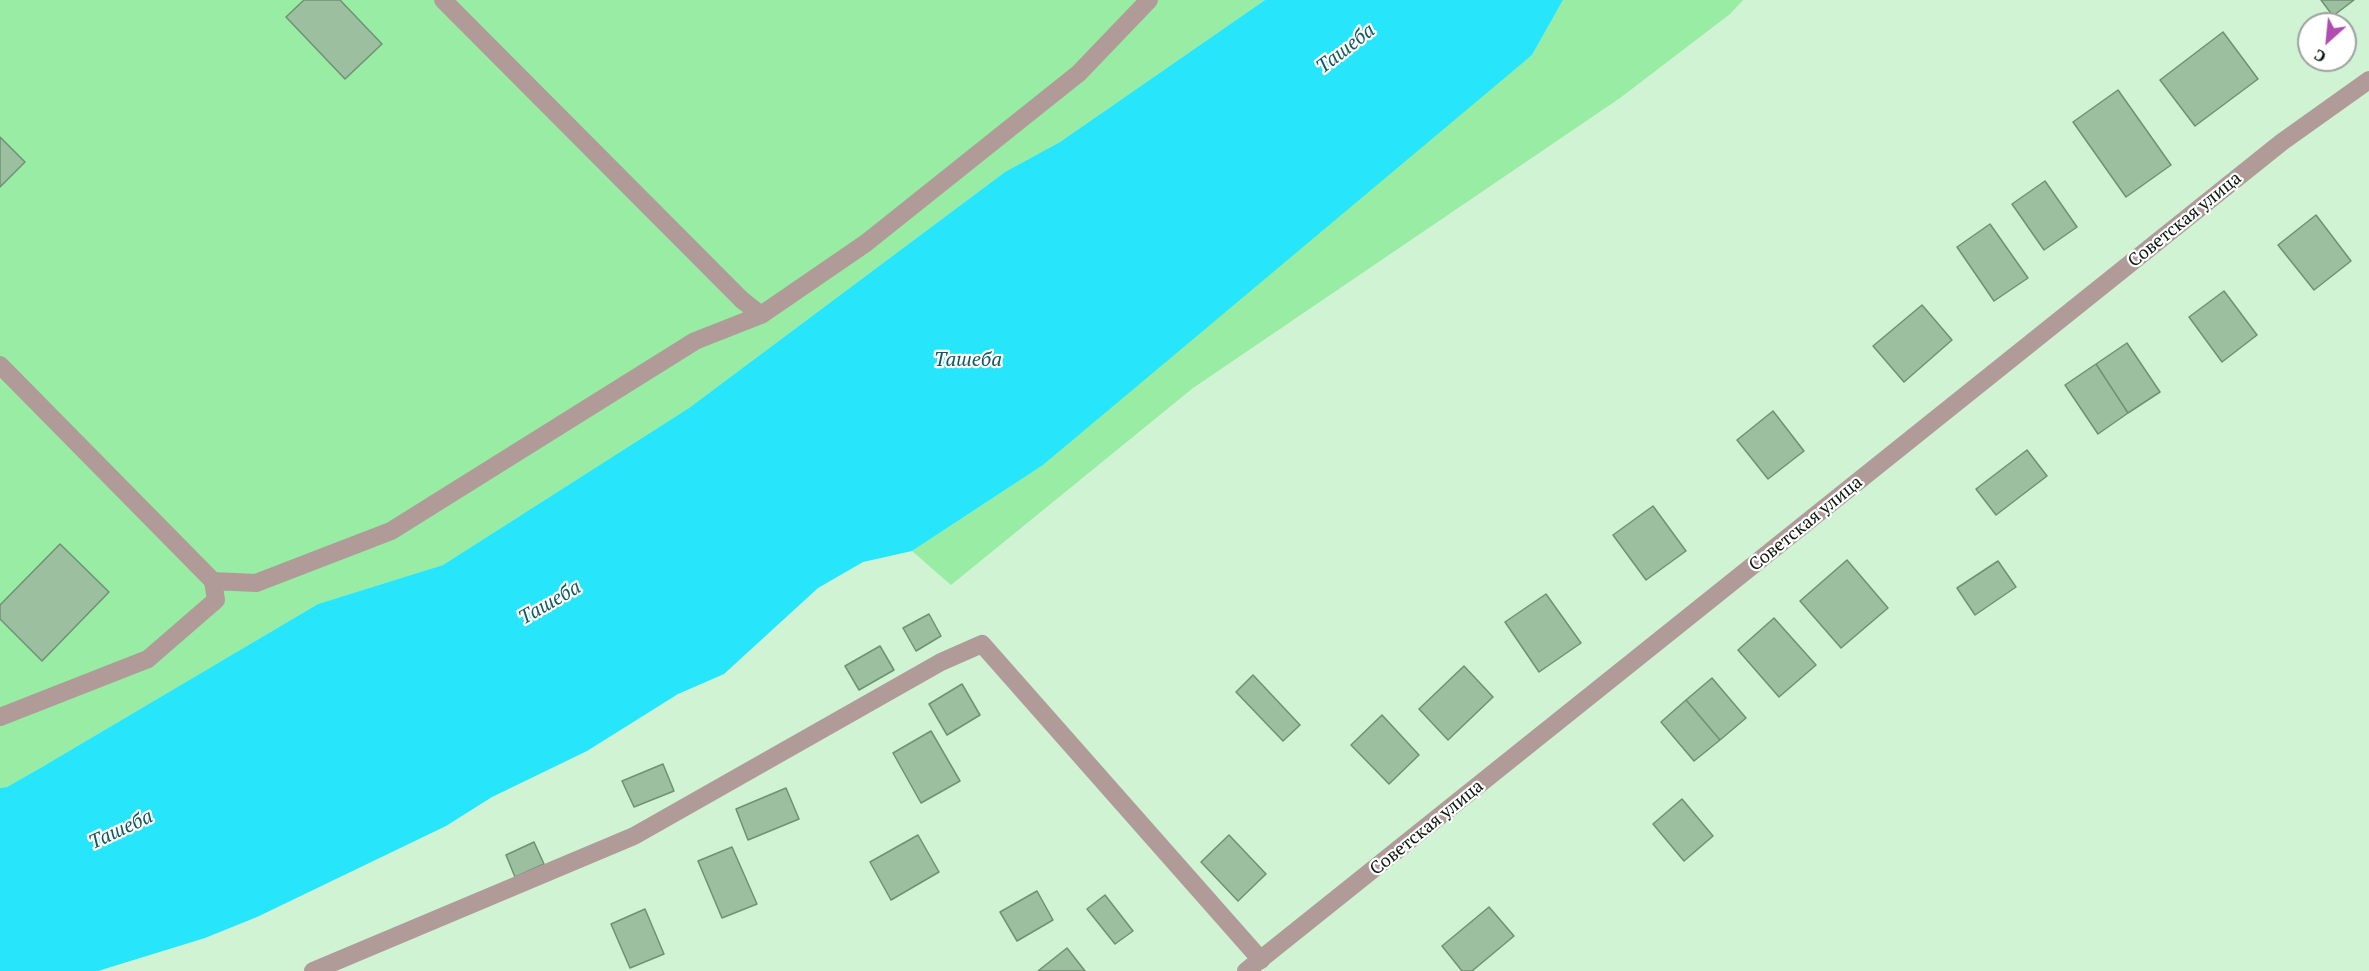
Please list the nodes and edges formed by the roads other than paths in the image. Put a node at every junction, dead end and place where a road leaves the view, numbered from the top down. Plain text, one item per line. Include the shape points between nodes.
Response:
1 (443, 0) edge
2 (1149, 0) edge
3 (2369, 80) edge
4 (761, 315) junction
5 (0, 365) edge
6 (213, 581) junction
7 (256, 583) junction
8 (216, 600) junction
9 (0, 717) edge
10 (1261, 960) junction
11 (313, 971) edge
12 (1246, 971) edge

1 - 4 street
2 - 4 street via 1079,73 866,243
3 - 10 street, Советская улица via 2282,142
4 - 7 street via 695,341 391,531
5 - 6 street
6 - 7 street
6 - 8 street
7 - 8 street
8 - 9 street via 148,659
10 - 11 street via 982,644 941,662 634,836
10 - 12 street, Советская улица

